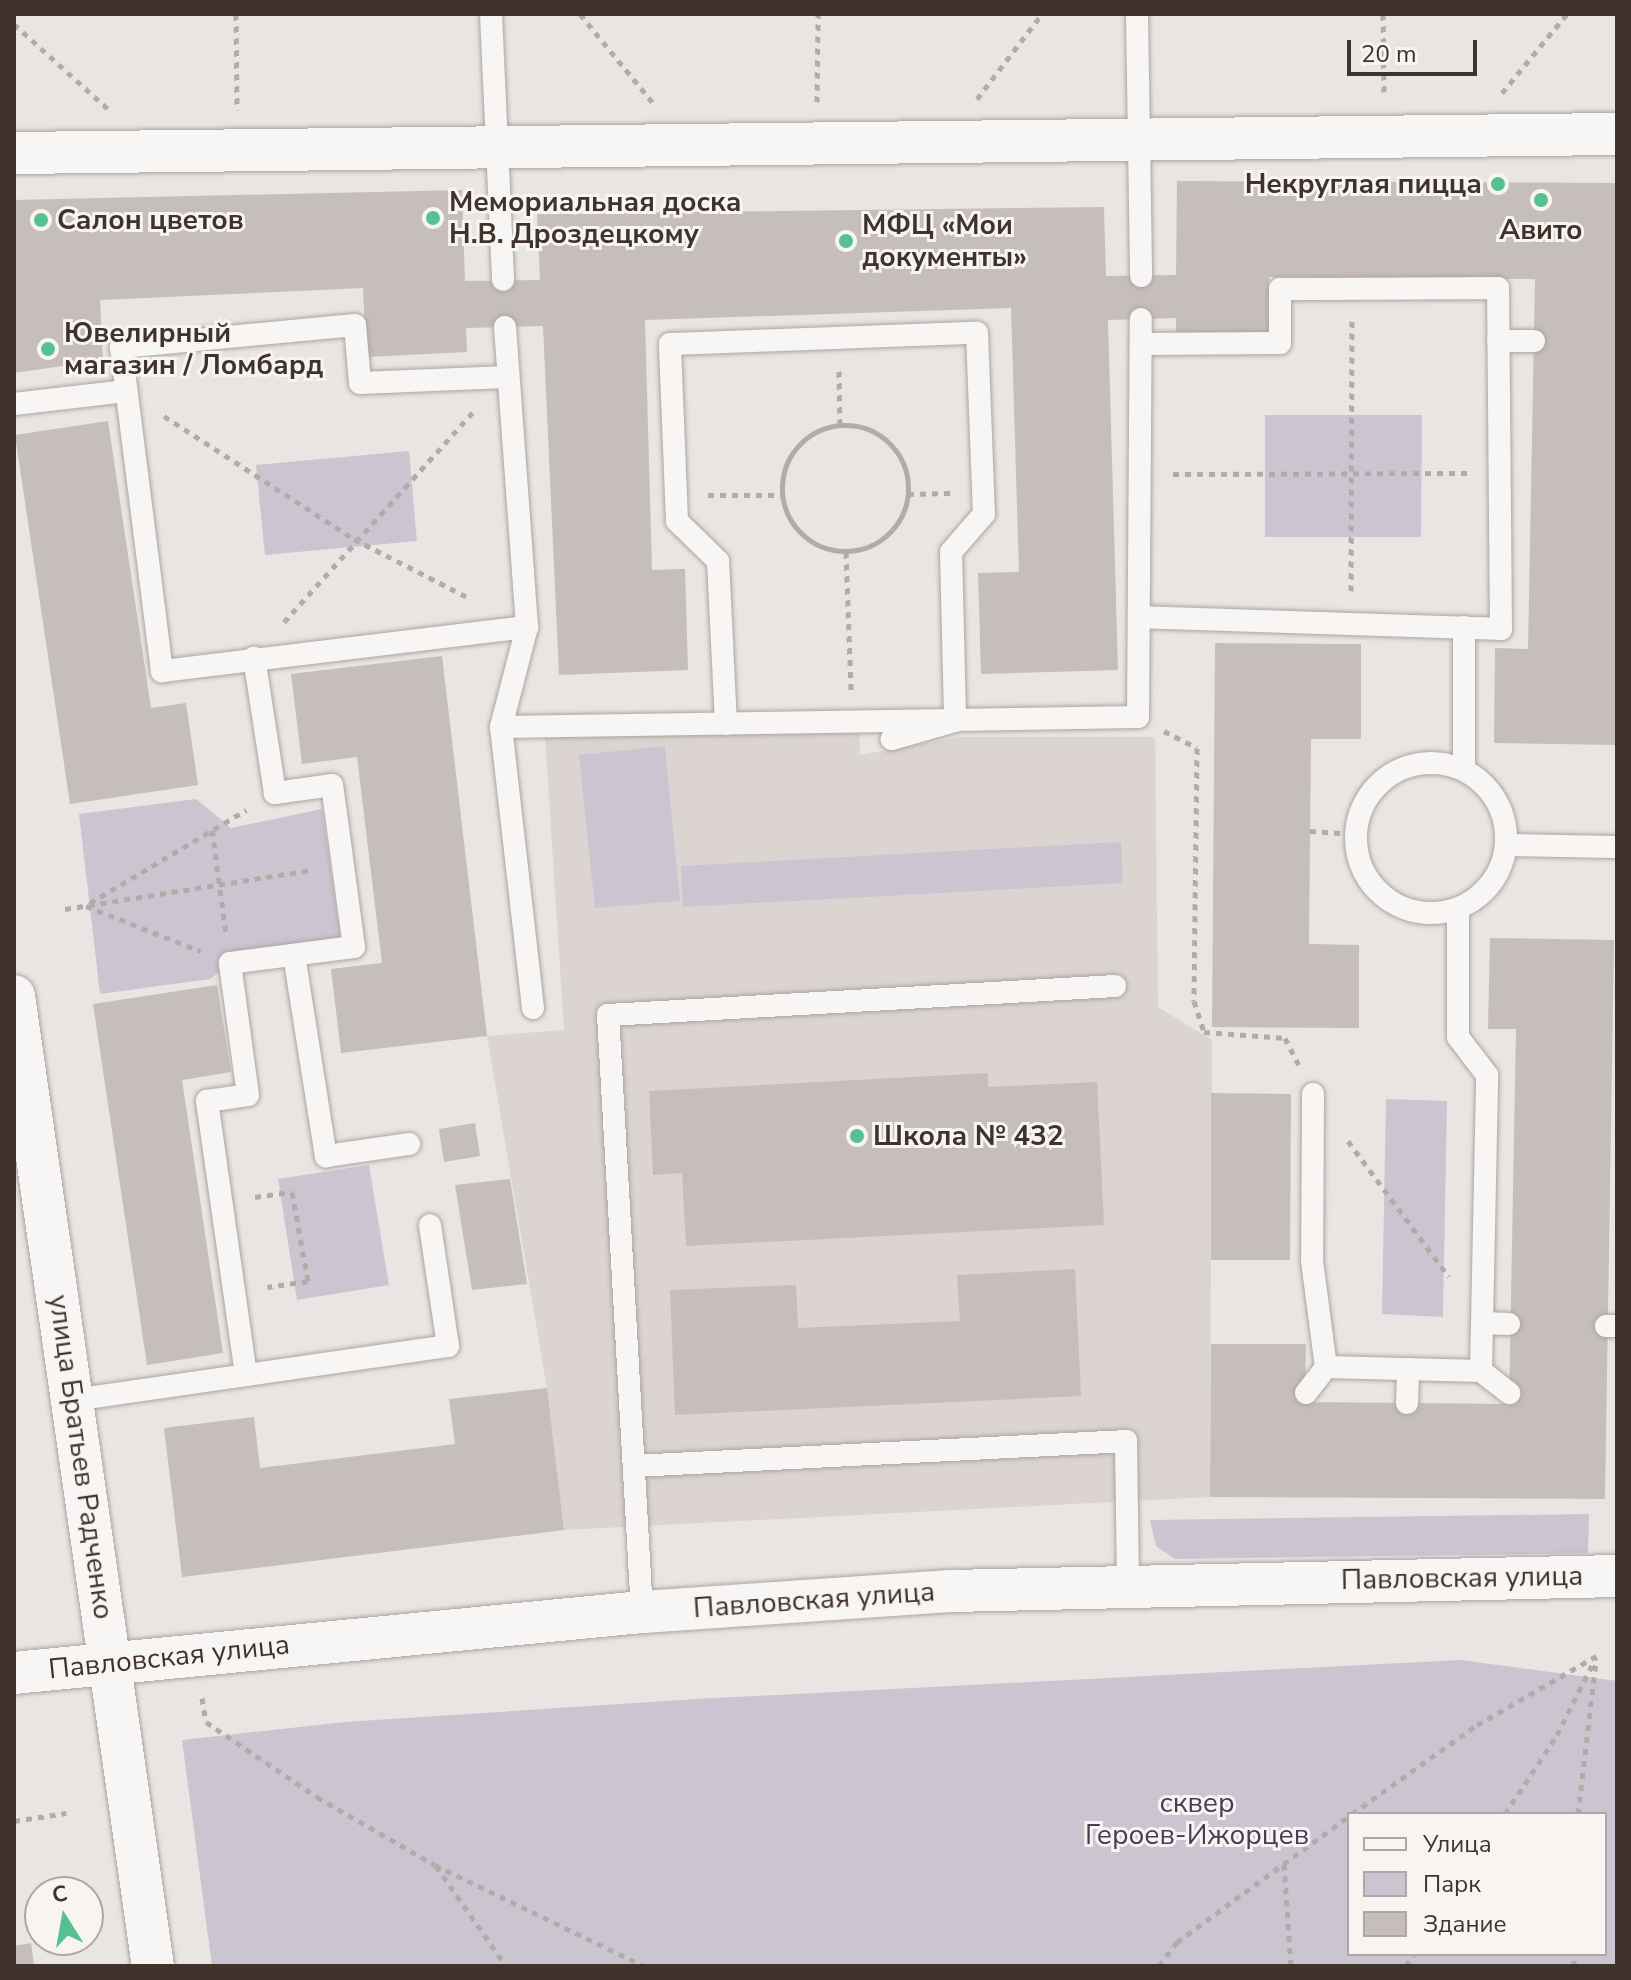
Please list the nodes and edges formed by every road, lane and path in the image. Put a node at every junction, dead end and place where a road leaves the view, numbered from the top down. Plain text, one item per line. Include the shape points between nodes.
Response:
1 (236, 14) edge
2 (491, 14) edge
3 (580, 14) edge
4 (818, 14) edge
5 (1042, 14) edge
6 (1137, 14) edge
7 (1383, 14) edge
8 (1567, 14) edge
9 (14, 24) edge
10 (1617, 134) edge
11 (1467, 135) junction
12 (1384, 136) junction
13 (1135, 139) junction
14 (945, 141) junction
15 (817, 143) junction
16 (688, 144) junction
17 (494, 147) junction
18 (237, 151) junction
19 (156, 152) junction
20 (14, 153) edge
21 (1141, 276) dead end
22 (503, 280) dead end
23 (1352, 288) junction
24 (1141, 319) dead end
25 (505, 327) dead end
26 (838, 338) junction
27 (1498, 341) junction
28 (1534, 341) dead end
29 (1141, 344) junction
30 (507, 377) junction
31 (126, 391) junction
32 (14, 404) edge
33 (840, 426) junction
34 (1353, 473) junction
35 (1499, 473) junction
36 (1140, 474) junction
37 (983, 491) junction
38 (908, 494) junction
39 (677, 495) junction
40 (783, 495) junction
41 (354, 539) junction
42 (846, 552) junction
43 (1139, 617) junction
44 (1350, 624) junction
45 (527, 627) junction
46 (1464, 627) junction
47 (254, 658) junction
48 (1138, 717) junction
49 (955, 721) junction
50 (852, 723) junction
51 (726, 724) junction
52 (501, 727) junction
53 (892, 739) dead end
54 (1464, 768) junction
55 (275, 793) junction
56 (212, 830) junction
57 (1310, 831) dead end
58 (1356, 834) junction
59 (1506, 845) junction
60 (1617, 847) edge
61 (343, 865) junction
62 (219, 884) junction
63 (86, 906) junction
64 (65, 909) dead end
65 (1458, 910) junction
66 (294, 955) junction
67 (230, 963) junction
68 (1115, 986) dead end
69 (14, 996) edge
70 (1194, 1001) dead end
71 (533, 1008) dead end
72 (1313, 1094) dead end
73 (21, 1103) edge
74 (409, 1144) dead end
75 (222, 1202) junction
76 (430, 1225) dead end
77 (235, 1291) junction
78 (1482, 1323) junction
79 (1509, 1324) dead end
80 (1326, 1367) junction
81 (1408, 1369) junction
82 (1481, 1371) junction
83 (246, 1375) junction
84 (1306, 1393) dead end
85 (1509, 1393) dead end
86 (73, 1400) junction
87 (1407, 1403) dead end
88 (634, 1466) junction
89 (1617, 1576) edge
90 (1128, 1584) junction
91 (642, 1612) junction
92 (1596, 1656) junction
93 (110, 1661) junction
94 (14, 1673) edge
95 (201, 1685) dead end
96 (1354, 1812) edge
97 (1506, 1812) edge
98 (1578, 1812) edge
99 (66, 1813) dead end
100 (1347, 1817) edge
101 (14, 1821) edge
102 (1284, 1863) junction
103 (435, 1865) junction
104 (153, 1966) edge
105 (506, 1966) edge
106 (644, 1966) edge
107 (1159, 1966) edge
108 (1291, 1966) edge

1 - 18 path
2 - 17 lane
3 - 16 path
4 - 15 path
5 - 14 path
6 - 13 lane
7 - 12 path
8 - 11 path
9 - 19 path
10 - 11 street
11 - 12 street
12 - 13 street
13 - 14 street
13 - 21 lane
14 - 15 street
15 - 16 street
16 - 17 street
17 - 18 street
17 - 22 lane
18 - 19 street
19 - 20 street
23 - 27 lane via 1498,288
23 - 29 lane via 1280,289 1280,343
23 - 34 path
24 - 29 lane
25 - 30 lane
26 - 33 path
26 - 37 lane via 977,333
26 - 39 lane via 670,344
27 - 28 lane
27 - 35 lane
29 - 36 lane
30 - 31 lane via 360,383 355,325 121,347
30 - 41 path
30 - 45 lane
31 - 32 lane
31 - 41 path
31 - 47 lane via 162,671
33 - 38 path via 873,431 890,443 903,460
33 - 40 path via 811,435 796,449 786,466
34 - 35 path
34 - 36 path
34 - 44 path
35 - 46 lane via 1501,629
36 - 43 lane
37 - 38 path
37 - 49 lane via 984,514 951,552
38 - 42 path via 899,522 885,538
39 - 40 path
39 - 51 lane via 677,521 718,561
40 - 42 path via 793,525 808,540
41 - 45 path
41 - 47 path
42 - 50 path
43 - 44 lane
43 - 48 lane
44 - 46 lane
45 - 47 lane
45 - 52 lane
46 - 54 lane
47 - 55 lane
48 - 49 lane
48 - 70 path via 1197,748
49 - 50 lane
49 - 53 lane
50 - 51 lane
51 - 52 lane
52 - 71 lane
54 - 58 lane via 1439,763 1392,773 1361,810
54 - 59 lane via 1500,805
55 - 56 path
55 - 61 lane via 332,785
56 - 62 path
56 - 63 path
57 - 58 path
58 - 65 lane via 1358,858 1385,898 1406,910 1430,914
59 - 60 lane
59 - 65 lane via 1495,879
61 - 62 path
61 - 66 lane via 354,947
62 - 63 path
62 - 67 path
63 - 64 path
63 - 67 path
65 - 78 lane via 1458,1037 1487,1075
66 - 67 lane
66 - 74 lane via 326,1156
67 - 75 lane via 248,1095 207,1101
68 - 88 lane via 608,1015
69 - 73 street, улица Братьев Радченко
72 - 80 lane via 1312,1261
73 - 86 street, улица Братьев Радченко
75 - 77 lane
75 - 77 path via 292,1192 308,1281
76 - 83 lane via 448,1346
77 - 83 lane
78 - 79 lane
78 - 82 lane
80 - 81 lane
80 - 84 lane
81 - 82 lane
81 - 87 lane
82 - 85 lane
83 - 86 lane
86 - 93 street, улица Братьев Радченко
88 - 90 lane via 1126,1441
88 - 91 lane
89 - 90 street, Павловская улица
90 - 91 street, Павловская улица
91 - 93 street, Павловская улица
92 - 96 path via 1477,1725
92 - 97 path via 1557,1735
92 - 98 path
93 - 94 street, Павловская улица
93 - 104 street, улица Братьев Радченко
95 - 103 path via 206,1722 317,1797
99 - 101 path
100 - 102 path
102 - 107 path via 1177,1942
102 - 108 path
103 - 105 path
103 - 106 path

